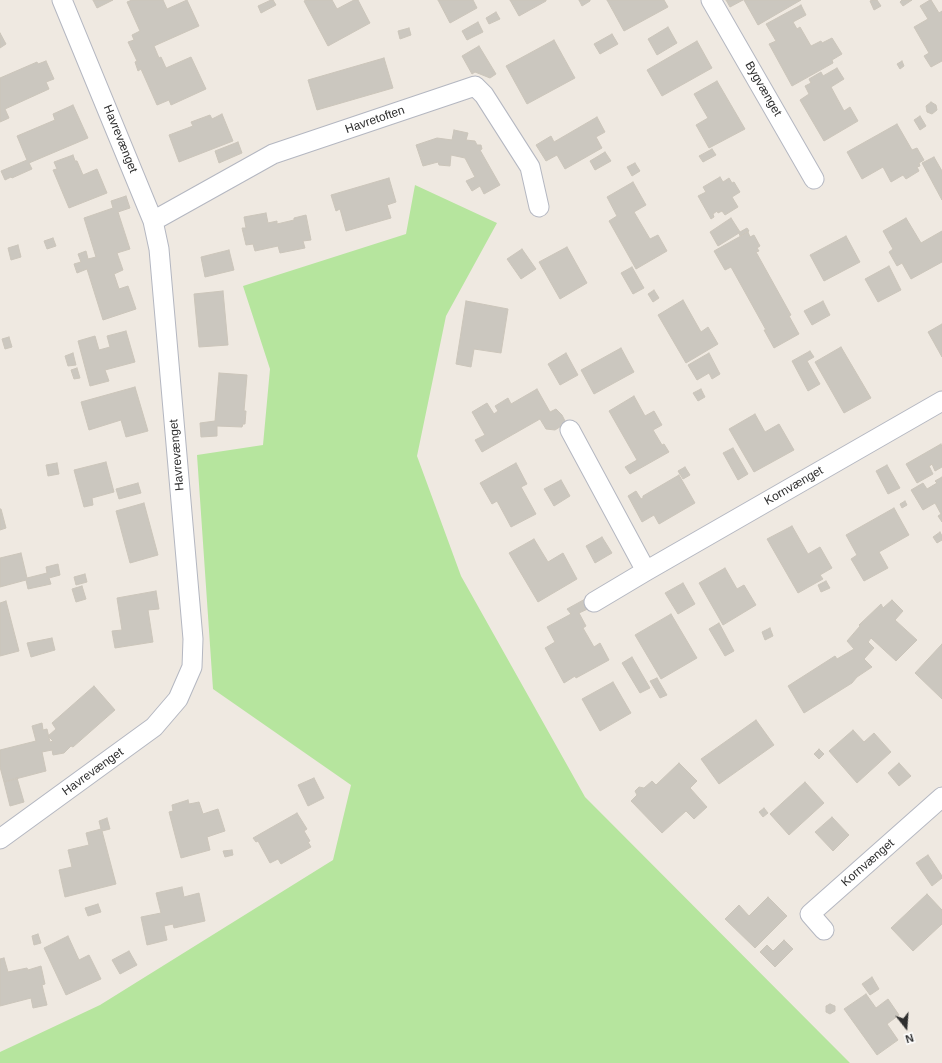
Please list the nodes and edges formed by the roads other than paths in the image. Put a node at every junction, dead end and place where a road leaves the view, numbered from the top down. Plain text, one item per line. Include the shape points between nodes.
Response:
1 (62, 0) edge
2 (711, 0) edge
3 (814, 179) dead end
4 (539, 207) dead end
5 (153, 220) junction
6 (942, 401) edge
7 (570, 430) dead end
8 (646, 571) junction
9 (594, 602) dead end
10 (942, 797) edge
11 (0, 839) edge
12 (824, 930) dead end

1 - 5 street, Havrevænget
2 - 3 street, Bygvænget
4 - 5 street, Havretoften via 530,167 484,95 475,86 273,154
5 - 11 street, Havrevænget via 160,257 193,638 192,667 178,699 154,727
6 - 8 street, Kornvænget
7 - 8 street
8 - 9 street, Kornvænget
10 - 12 street, Kornvænget via 810,914

